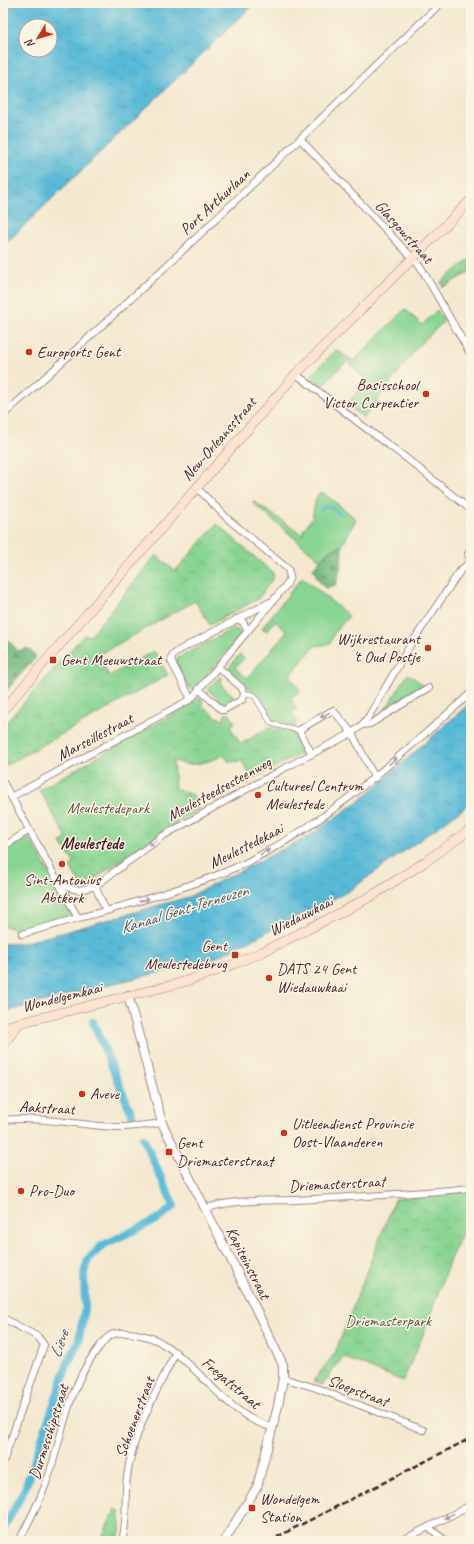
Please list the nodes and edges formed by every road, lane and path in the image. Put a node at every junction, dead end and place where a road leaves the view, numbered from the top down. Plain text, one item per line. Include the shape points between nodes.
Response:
1 (441, 3) edge
2 (301, 140) junction
3 (471, 200) edge
4 (413, 258) junction
5 (471, 355) edge
6 (296, 374) junction
7 (3, 415) edge
8 (197, 488) junction
9 (471, 510) edge
10 (471, 547) edge
11 (471, 561) edge
12 (273, 600) junction
13 (236, 619) junction
14 (248, 631) junction
15 (218, 667) junction
16 (429, 688) dead end
17 (199, 689) junction
18 (244, 693) junction
19 (471, 693) edge
20 (191, 698) junction
21 (3, 710) edge
22 (362, 725) junction
23 (300, 730) junction
24 (352, 733) junction
25 (312, 754) junction
26 (374, 778) junction
27 (3, 782) edge
28 (11, 797) junction
29 (471, 829) edge
30 (29, 830) junction
31 (3, 847) edge
32 (95, 886) junction
33 (62, 888) junction
34 (106, 911) junction
35 (78, 918) junction
36 (22, 934) dead end
37 (128, 995) junction
38 (19, 1023) junction
39 (3, 1027) edge
40 (3, 1046) edge
41 (3, 1120) edge
42 (162, 1123) junction
43 (471, 1188) edge
44 (205, 1209) junction
45 (3, 1318) edge
46 (176, 1352) junction
47 (283, 1378) junction
48 (273, 1428) junction
49 (423, 1430) dead end
50 (3, 1462) edge
51 (471, 1505) edge
52 (428, 1527) junction
53 (20, 1541) edge
54 (122, 1541) edge
55 (224, 1541) edge
56 (401, 1541) edge
57 (446, 1541) edge

1 - 2 street, Port Arthurlaan
2 - 4 street, Glasgowstraat
2 - 7 street, Port Arthurlaan
3 - 4 main road, New-Orleansstraat
4 - 5 street, Glasgowstraat via 446,309
4 - 6 main road, New-Orleansstraat
6 - 8 main road, New-Orleansstraat
6 - 9 street
8 - 12 street, Marseillestraat via 228,519 288,568 290,577 287,584
8 - 21 main road, New-Orleansstraat
10 - 11 street, Meulesteedsesteenweg via 468,555
11 - 22 street, Meulesteedsesteenweg via 454,580
12 - 13 street, Marseillestraat
12 - 14 street, Marseillestraat
13 - 14 street via 243,622
13 - 20 street, Marseillestraat via 181,648 173,655 171,661
14 - 15 street, Marseillestraat
15 - 17 street, Marseillestraat
15 - 18 street via 242,688
16 - 22 street, Meulesteedsesteenweg via 370,724
17 - 18 street via 222,710 243,699
17 - 20 street, Marseillestraat
18 - 23 street via 254,695 271,723
26 -> 19 street, Meulestedekaai
20 - 28 street, Marseillestraat
22 - 24 street, Meulesteedsesteenweg
24 -> 23 street via 333,710
23 - 25 street
24 - 25 street, Meulesteedsesteenweg
24 - 26 street
25 -> 32 street, Meulesteedsesteenweg via 163,836
34 -> 26 street, Meulestedekaai via 180,889 232,869 299,833
27 - 28 street
28 - 30 street
29 - 37 main road, Wiedauwkaai via 378,891 260,953 180,984
30 - 31 street
30 - 33 street
32 - 33 street via 79,890
32 - 34 street
33 - 35 street
34 - 35 street, Meulestedekaai
35 - 36 street
37 - 38 main road, Wondelgemkaai
37 - 42 street, Kapiteinstraat
38 - 39 main road, Wondelgemkaai
38 - 40 main road
41 - 42 street, Aakstraat via 53,1121 118,1127
42 - 44 street, Kapiteinstraat
43 - 44 street, Driemasterstraat via 246,1202
44 - 47 street, Kapiteinstraat via 279,1356 283,1365
45 - 50 street via 38,1336 44,1345
46 - 48 street, Fregatstraat via 232,1405 249,1418
46 - 53 street, Durmeschipstraat via 147,1336 120,1333 111,1335 104,1341 87,1363 71,1400 43,1491
46 - 54 street, Schoenerstraat via 158,1387 132,1452 127,1477 125,1531
47 - 48 street, Kapiteinstraat
47 - 49 street, Sloepstraat via 316,1388
48 - 55 street, Kapiteinstraat via 257,1487
51 -> 52 street
52 - 56 street
52 - 57 street

